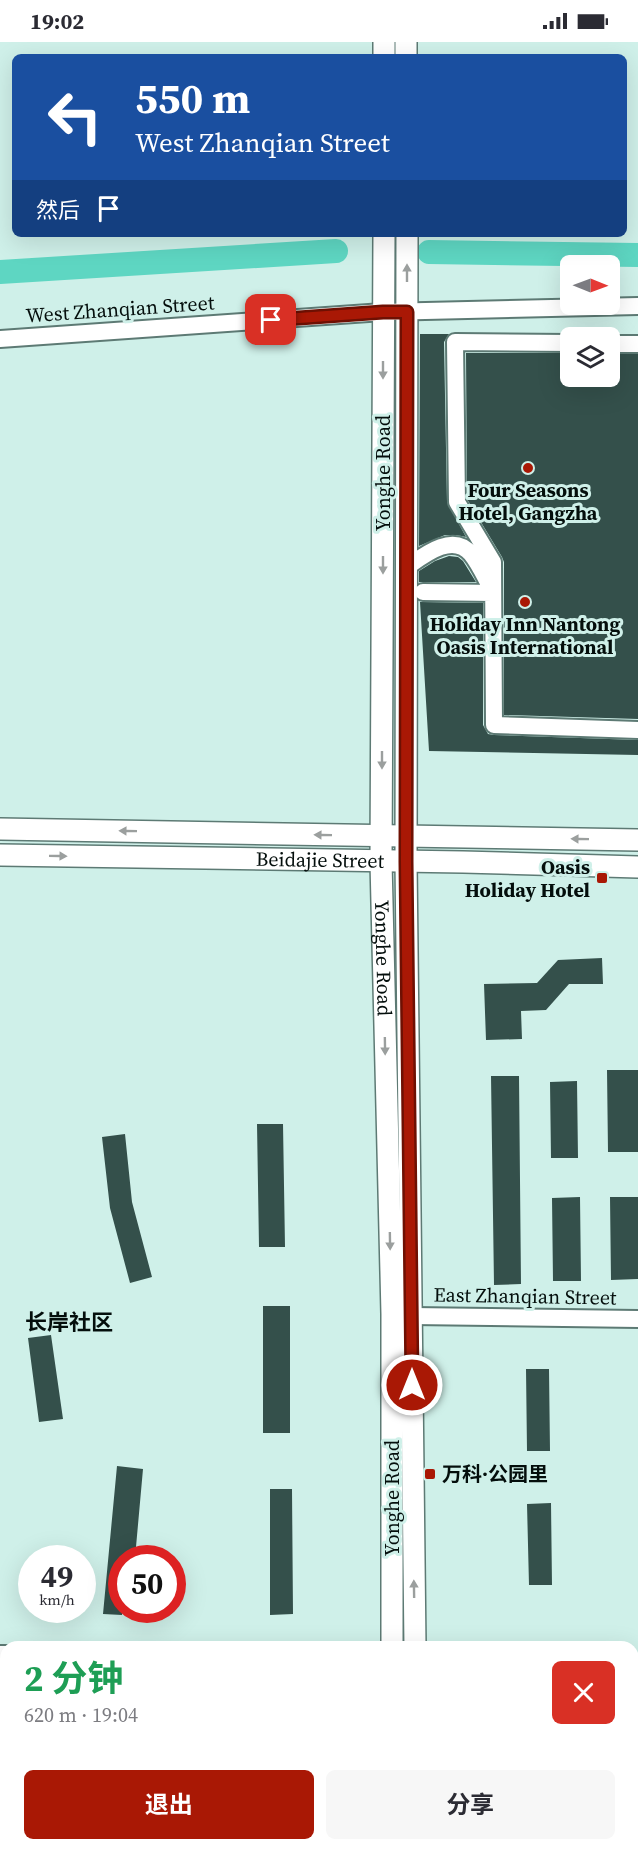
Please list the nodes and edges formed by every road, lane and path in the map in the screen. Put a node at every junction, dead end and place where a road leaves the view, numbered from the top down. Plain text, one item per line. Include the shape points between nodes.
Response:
1 (384, 237) edge
2 (407, 237) edge
3 (638, 306) edge
4 (383, 312) junction
5 (407, 312) junction
6 (0, 339) edge
7 (560, 343) edge
8 (620, 344) edge
9 (638, 344) edge
10 (407, 567) junction
11 (423, 592) dead end
12 (493, 593) junction
13 (638, 730) edge
14 (0, 829) edge
15 (382, 836) junction
16 (406, 836) junction
17 (638, 840) edge
18 (0, 855) edge
19 (381, 862) junction
20 (406, 862) junction
21 (638, 867) edge
22 (412, 1316) junction
23 (638, 1319) edge
24 (392, 1641) edge
25 (415, 1641) edge

1 - 4 main road, Yonghe Road
5 -> 2 main road, Yonghe Road
3 - 5 street, West Zhanqian Street
4 - 5 street, West Zhanqian Street
4 - 6 street, West Zhanqian Street
4 -> 15 main road, Yonghe Road
5 - 10 main road, Yonghe Road
7 - 12 street via 455,342 457,502 493,562
8 - 9 street
10 - 12 street via 442,545 461,546 470,553
10 - 16 main road, Yonghe Road
11 - 12 street
12 - 13 street via 494,725
15 -> 14 main road, Beidajie Street
15 - 16 main road, Beidajie Street
15 - 19 main road, Yonghe Road
17 -> 16 main road, Beidajie Street
16 - 20 main road, Yonghe Road
18 -> 19 main road, Beidajie Street
19 - 20 main road, Beidajie Street
19 -> 24 main road, Yonghe Road via 392,1314
20 - 21 main road, Beidajie Street
20 - 22 main road, Yonghe Road
22 - 23 street, East Zhanqian Street
25 -> 22 main road, Yonghe Road

